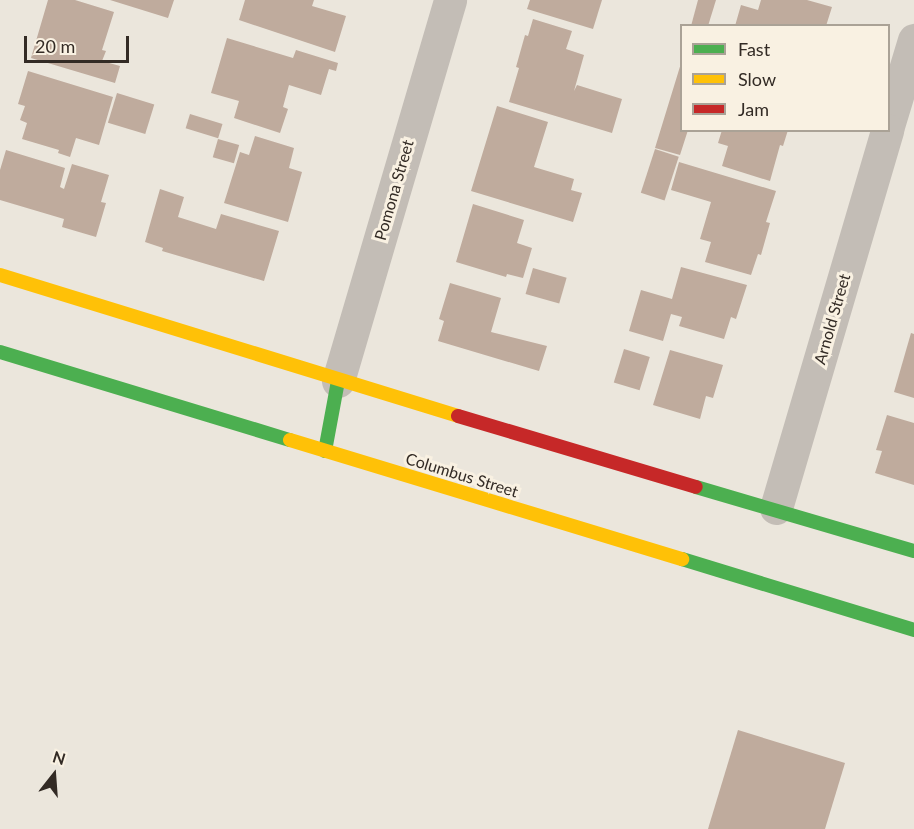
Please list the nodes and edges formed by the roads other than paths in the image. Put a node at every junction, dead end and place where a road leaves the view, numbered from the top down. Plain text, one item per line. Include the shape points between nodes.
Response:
1 (450, 0) edge
2 (914, 40) edge
3 (890, 119) edge
4 (886, 132) edge
5 (0, 275) edge
6 (0, 352) edge
7 (338, 381) junction
8 (325, 451) junction
9 (776, 508) junction
10 (914, 550) edge
11 (914, 630) edge

1 - 7 street, Pomona Street
2 - 3 street
4 - 9 street, Arnold Street
5 - 7 main road
6 - 8 main road, Columbus Street
7 - 8 main road
7 - 9 main road
8 - 11 main road, Columbus Street
9 - 10 main road

